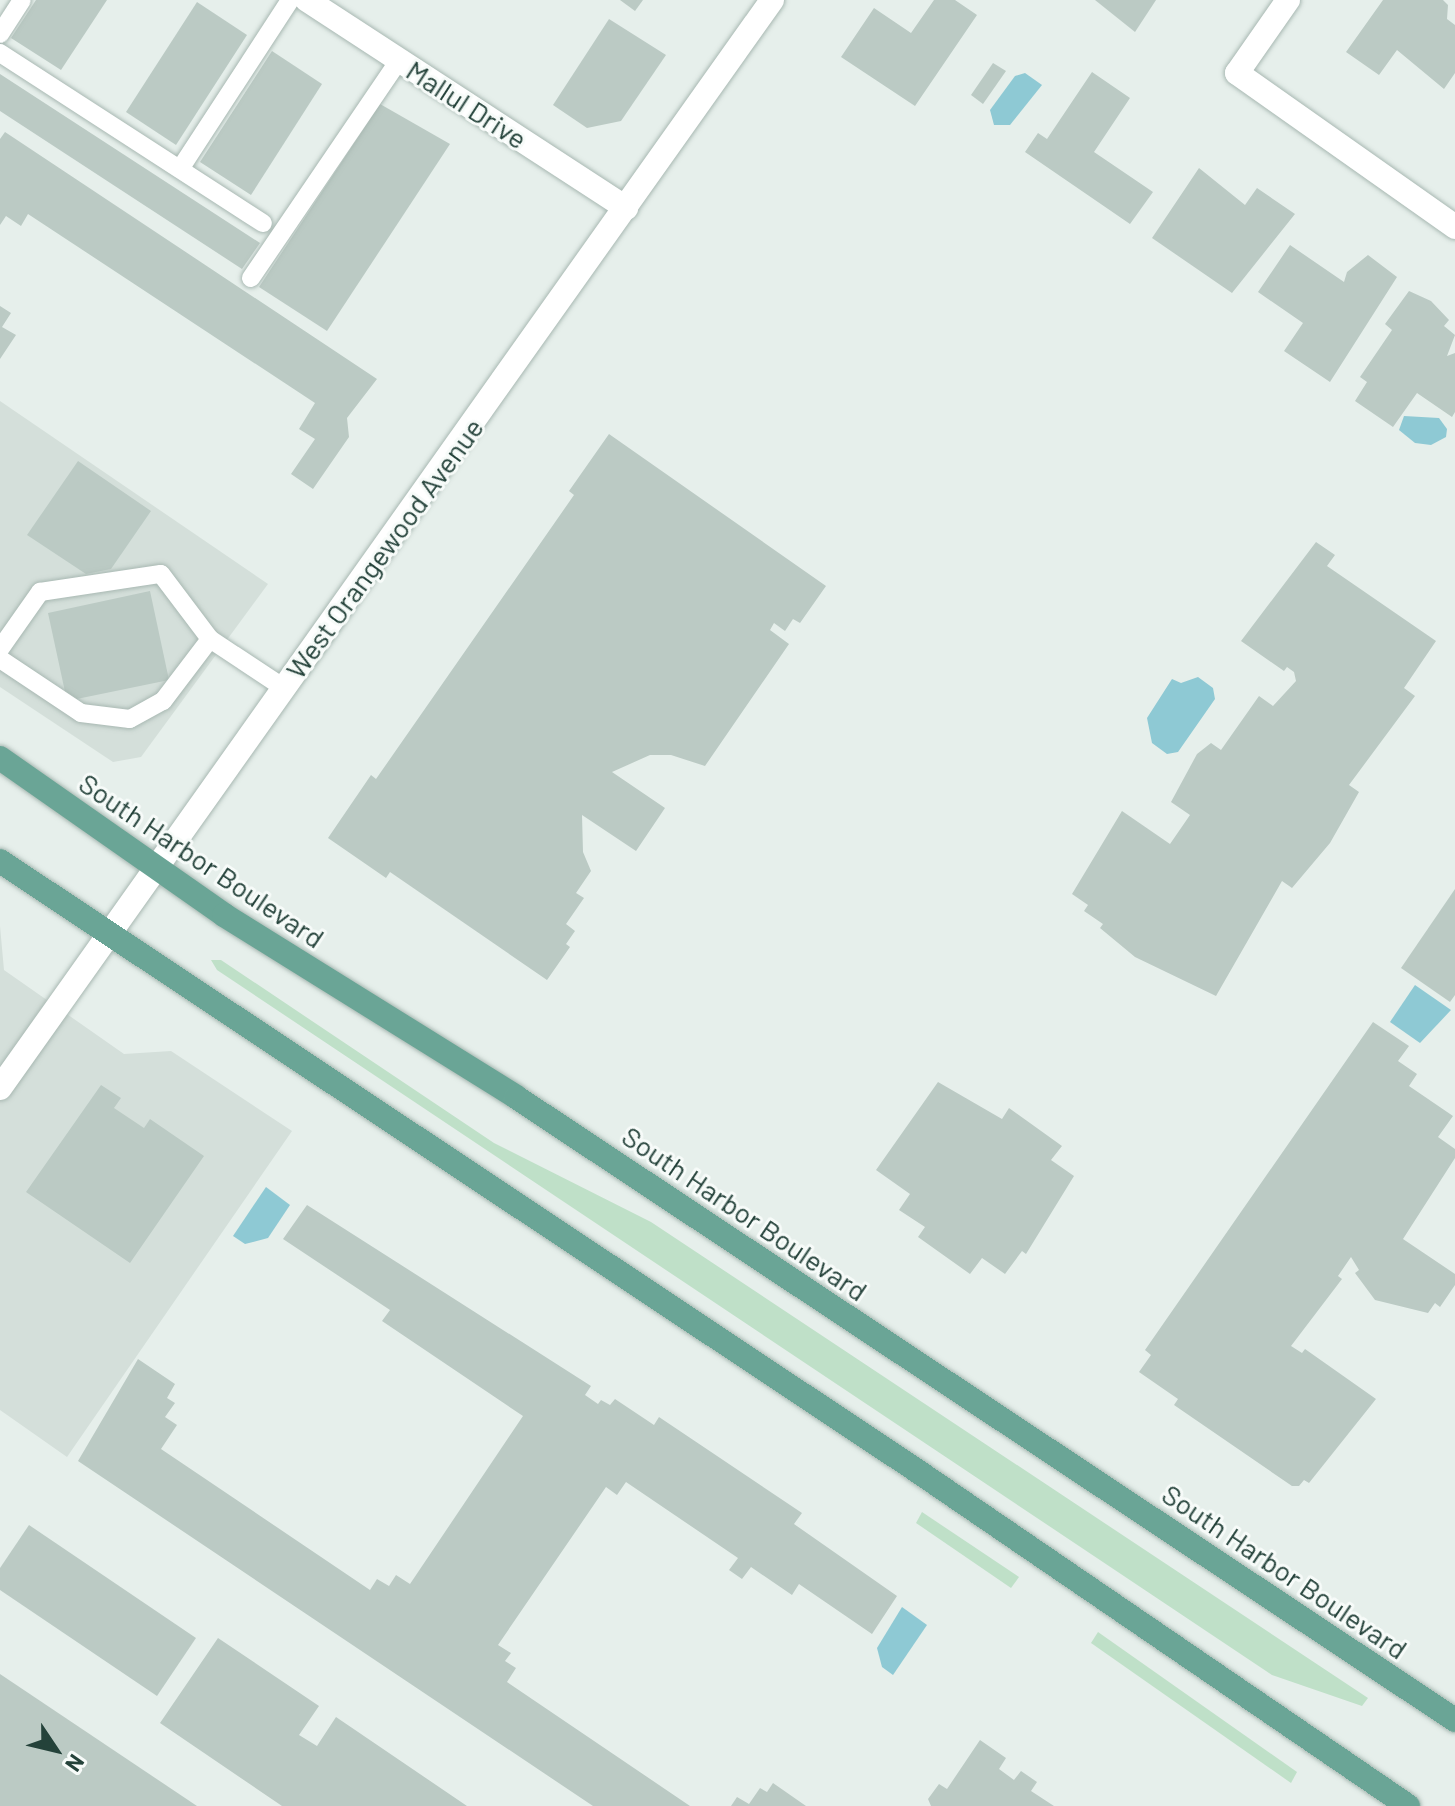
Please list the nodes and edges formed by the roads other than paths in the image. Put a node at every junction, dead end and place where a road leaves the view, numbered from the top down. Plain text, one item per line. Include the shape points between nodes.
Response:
1 (22, 0) edge
2 (290, 0) edge
3 (1288, 0) edge
4 (315, 2) edge
5 (769, 3) edge
6 (0, 34) edge
7 (0, 53) edge
8 (399, 60) junction
9 (180, 169) junction
10 (626, 208) junction
11 (263, 223) dead end
12 (1455, 227) edge
13 (251, 278) dead end
14 (210, 639) junction
15 (0, 649) edge
16 (0, 659) edge
17 (284, 688) junction
18 (0, 758) edge
19 (0, 861) edge
20 (157, 870) junction
21 (110, 934) junction
22 (0, 1088) edge
23 (1455, 1720) edge
24 (1408, 1806) edge

1 - 6 lane
2 - 9 lane
3 - 12 main road via 1237,73
4 - 8 main road, Mallul Drive
5 - 10 main road, West Orangewood Avenue
7 - 9 lane
8 - 10 main road, Mallul Drive
8 - 13 lane
9 - 11 lane
10 - 17 main road, West Orangewood Avenue
14 - 15 lane via 161,574 40,592
14 - 16 lane via 163,701 130,719 81,713
14 - 17 lane
17 - 20 main road, West Orangewood Avenue
18 - 20 main road, South Harbor Boulevard
19 - 21 main road
20 - 21 main road, West Orangewood Avenue
20 - 23 main road, South Harbor Boulevard via 516,1097
21 - 22 main road, West Orangewood Avenue
21 - 24 main road via 910,1466

